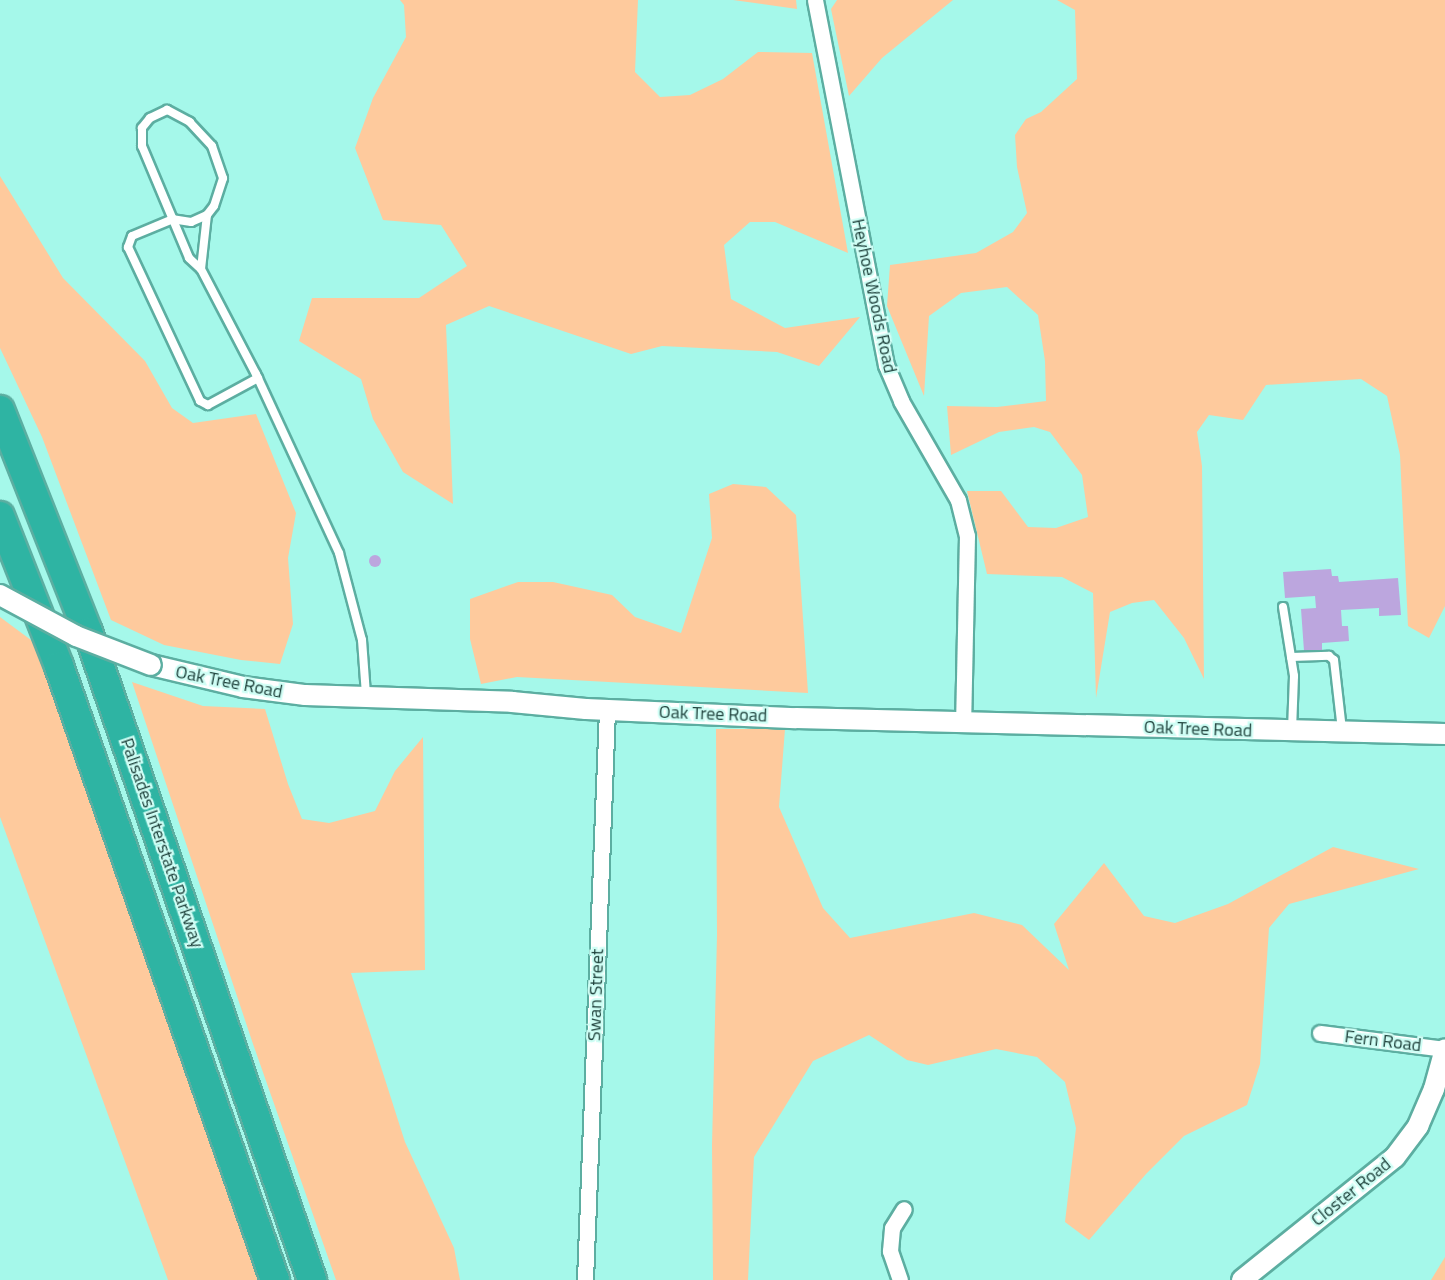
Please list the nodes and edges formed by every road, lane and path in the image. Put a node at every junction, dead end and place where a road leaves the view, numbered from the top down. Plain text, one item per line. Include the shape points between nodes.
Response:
1 (815, 0) edge
2 (207, 215) junction
3 (173, 219) junction
4 (201, 269) junction
5 (258, 378) junction
6 (0, 410) edge
7 (0, 516) edge
8 (0, 595) edge
9 (1283, 607) dead end
10 (1291, 657) junction
11 (366, 697) junction
12 (607, 710) junction
13 (963, 721) junction
14 (1292, 732) junction
15 (1342, 733) junction
16 (1445, 734) edge
17 (1320, 1033) dead end
18 (1445, 1049) edge
19 (904, 1209) dead end
20 (275, 1280) edge
21 (312, 1280) edge
22 (585, 1280) edge
23 (900, 1280) edge
24 (1242, 1280) edge

1 - 13 street, Heyhoe Woods Road via 886,365 901,401 958,500 967,536
2 - 3 lane via 191,222
2 - 3 lane via 223,178 212,146 190,122 167,110 150,117 142,128 142,146
2 - 4 lane
3 - 4 lane via 189,258
3 - 5 lane via 132,236 128,247 200,401 208,405
4 - 5 lane
5 - 11 lane via 339,553 362,640
6 - 21 highway, Palisades Interstate Parkway via 92,644
7 - 20 highway, Palisades Interstate Parkway via 67,687
8 - 11 street, Oak Tree Road, bridge via 76,636 151,665 268,691
9 - 10 lane
10 - 14 lane
10 - 15 lane via 1329,656 1334,660
11 - 12 street, Oak Tree Road
12 - 13 street, Oak Tree Road
12 - 22 street, Swan Street
13 - 14 street, Oak Tree Road
14 - 15 street, Oak Tree Road
15 - 16 street, Oak Tree Road
17 - 18 street, Fern Road
18 - 24 street, Closter Road via 1418,1126 1395,1157
19 - 23 street via 892,1228 890,1251

